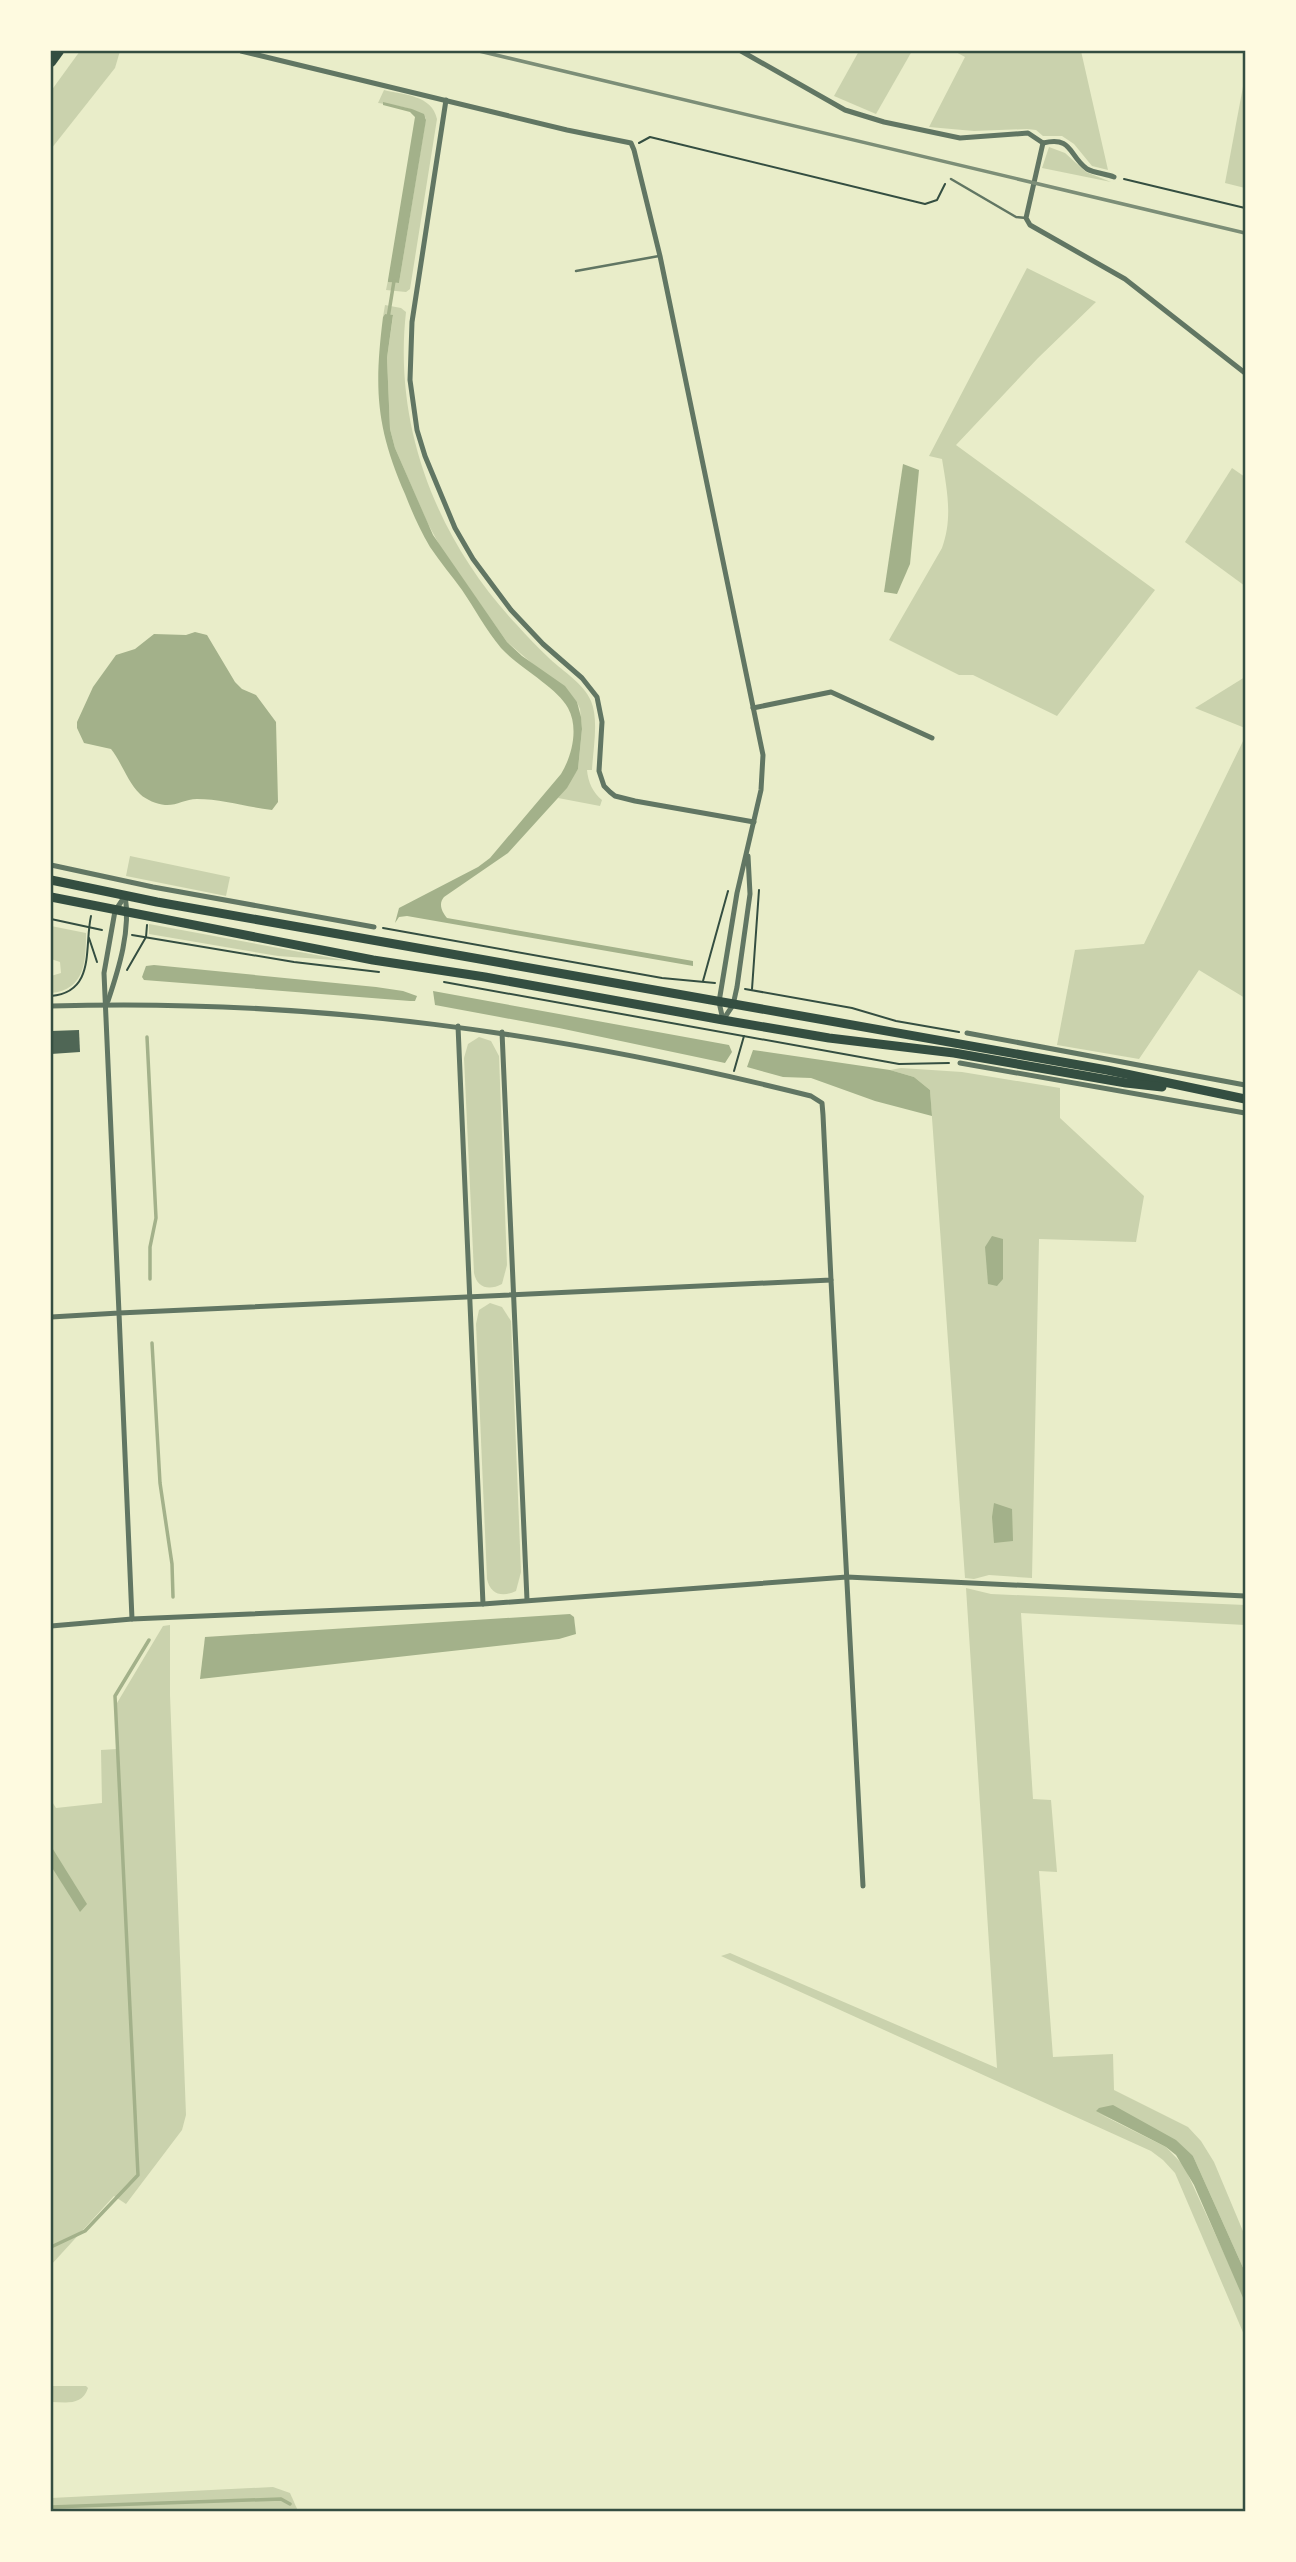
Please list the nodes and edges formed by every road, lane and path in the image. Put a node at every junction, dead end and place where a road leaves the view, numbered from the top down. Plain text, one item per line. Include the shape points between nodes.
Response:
1 (59, 51) edge
2 (241, 51) edge
3 (741, 51) edge
4 (51, 62) edge
5 (446, 100) junction
6 (1043, 143) junction
7 (634, 150) junction
8 (1115, 177) joint
9 (951, 179) joint
10 (1245, 208) edge
11 (1026, 218) junction
12 (660, 256) junction
13 (576, 271) dead end
14 (1245, 373) edge
15 (754, 708) junction
16 (932, 738) dead end
17 (754, 822) junction
18 (748, 850) junction
19 (51, 865) edge
20 (51, 880) edge
21 (730, 886) dead end
22 (125, 895) junction
23 (51, 897) edge
24 (115, 911) junction
25 (128, 913) junction
26 (148, 917) junction
27 (51, 919) edge
28 (89, 927) junction
29 (374, 927) joint
30 (111, 932) junction
31 (124, 934) junction
32 (146, 937) junction
33 (126, 971) dead end
34 (391, 973) dead end
35 (703, 981) junction
36 (446, 982) dead end
37 (722, 985) junction
38 (737, 987) junction
39 (51, 996) edge
40 (719, 1002) junction
41 (107, 1004) junction
42 (733, 1005) junction
43 (51, 1006) edge
44 (723, 1020) junction
45 (458, 1026) junction
46 (502, 1032) junction
47 (967, 1033) joint
48 (745, 1035) junction
49 (955, 1049) junction
50 (1109, 1059) junction
51 (960, 1063) joint
52 (1106, 1075) junction
53 (733, 1077) junction
54 (1245, 1085) edge
55 (1188, 1089) junction
56 (1245, 1099) edge
57 (1186, 1102) junction
58 (1245, 1113) edge
59 (831, 1280) junction
60 (514, 1295) junction
61 (469, 1297) junction
62 (119, 1313) junction
63 (51, 1317) edge
64 (847, 1577) junction
65 (1245, 1596) edge
66 (527, 1600) junction
67 (483, 1604) junction
68 (132, 1619) junction
69 (51, 1626) edge
70 (863, 1885) dead end

1 - 4 highway
2 - 5 street
3 - 6 street via 845,110 884,122 960,138 1028,133
5 - 7 street via 631,143
5 - 17 street via 412,322 410,380 417,430 455,528 472,559 512,610 597,698 602,722 599,771 610,792 635,802
6 - 8 street via 1056,140 1068,145 1088,169
6 - 11 street
7 - 9 path via 650,137 925,204 937,200
7 - 12 street
8 - 10 path
9 - 11 lane
11 - 14 street via 1030,225 1125,279
12 - 13 lane
12 - 15 street
15 - 16 street via 831,692
15 - 17 street via 763,755
17 - 18 street
18 - 37 street
18 - 38 street via 750,894
19 - 29 street
20 - 22 main road
21 - 35 path
22 - 24 street
22 - 25 street
22 - 40 main road
23 - 24 main road
24 - 25 main road
24 - 30 street
25 - 26 main road
25 - 31 street
26 - 32 path
26 - 44 main road
27 - 28 path
28 - 30 path
28 - 39 path via 84,974 68,991
29 - 35 path via 662,978
30 - 41 street via 104,973
31 - 32 path
31 - 41 street
32 - 33 path
32 - 34 path
35 - 37 path
36 - 48 path
37 - 40 street
38 - 42 street
38 - 47 path
40 - 42 main road
40 - 44 street
41 - 43 street
41 - 45 street via 274,1009
41 - 62 street
42 - 44 street
42 - 49 main road
44 - 49 main road via 829,1038
45 - 46 street
45 - 61 street
46 - 53 street
46 - 60 street
47 - 50 street
48 - 51 path via 899,1064
48 - 53 path
49 - 52 main road
50 - 52 street
50 - 54 street
51 - 57 street
52 - 55 main road
53 - 59 street via 811,1096 822,1103
55 - 56 main road
55 - 57 street
57 - 58 street
59 - 60 street
59 - 64 street
60 - 61 street
60 - 66 street
61 - 62 street
61 - 67 street
62 - 63 street
62 - 68 street
64 - 65 street
64 - 66 street
64 - 70 street
66 - 67 street
67 - 68 street
68 - 69 street

